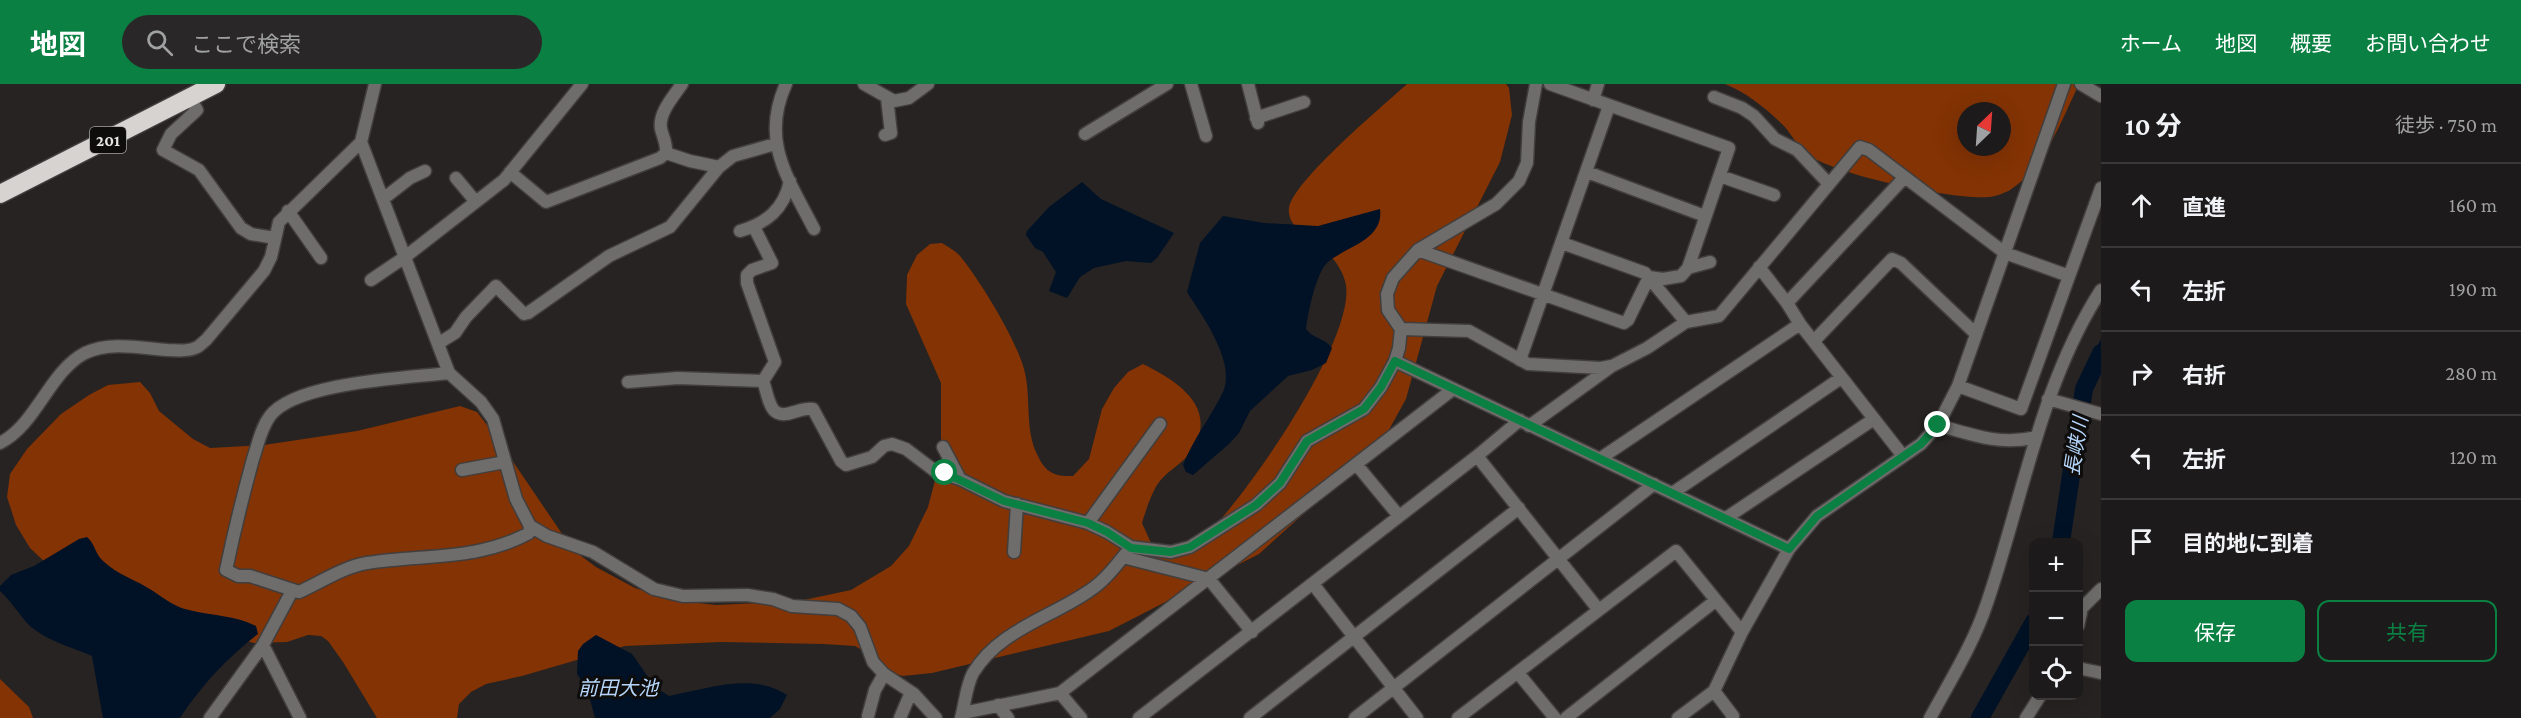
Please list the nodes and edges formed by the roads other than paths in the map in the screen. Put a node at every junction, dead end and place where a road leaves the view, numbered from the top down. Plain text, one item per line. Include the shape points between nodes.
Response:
1 (216, 84) edge
2 (375, 84) edge
3 (582, 84) edge
4 (682, 84) edge
5 (786, 84) edge
6 (864, 84) edge
7 (928, 84) edge
8 (1167, 84) edge
9 (1191, 84) edge
10 (1248, 84) edge
11 (1536, 84) edge
12 (1550, 84) edge
13 (1598, 84) edge
14 (2064, 84) edge
15 (2081, 84) edge
16 (2101, 96) edge
17 (1714, 97) dead end
18 (190, 98) junction
19 (886, 98) junction
20 (1593, 100) junction
21 (1304, 102) dead end
22 (1610, 106) junction
23 (1085, 134) dead end
24 (885, 135) dead end
25 (1206, 136) dead end
26 (361, 142) junction
27 (775, 144) junction
28 (666, 153) junction
29 (719, 166) junction
30 (425, 171) dead end
31 (510, 172) junction
32 (1587, 172) junction
33 (1720, 176) junction
34 (456, 178) dead end
35 (1904, 178) junction
36 (790, 181) junction
37 (1829, 184) junction
38 (2101, 188) edge
39 (0, 194) edge
40 (1774, 195) dead end
41 (383, 199) junction
42 (476, 201) junction
43 (288, 211) junction
44 (1705, 216) junction
45 (754, 227) junction
46 (814, 229) dead end
47 (740, 231) dead end
48 (275, 238) junction
49 (1562, 243) junction
50 (1418, 249) junction
51 (2005, 254) junction
52 (405, 257) junction
53 (321, 258) dead end
54 (1710, 262) dead end
55 (1758, 267) junction
56 (1688, 268) junction
57 (2069, 276) junction
58 (1649, 277) junction
59 (371, 280) dead end
60 (2101, 290) edge
61 (1542, 294) junction
62 (1787, 303) junction
63 (1686, 322) junction
64 (1800, 324) junction
65 (1401, 329) junction
66 (1976, 333) junction
67 (1814, 341) junction
68 (439, 343) junction
69 (1520, 360) junction
70 (1395, 361) junction
71 (1612, 366) junction
72 (449, 373) junction
73 (1841, 378) junction
74 (763, 381) junction
75 (628, 382) dead end
76 (1958, 386) junction
77 (1452, 390) junction
78 (2048, 399) junction
79 (2101, 414) edge
80 (1874, 419) junction
81 (1524, 423) junction
82 (1160, 424) dead end
83 (1938, 425) junction
84 (2036, 437) junction
85 (0, 443) edge
86 (943, 447) dead end
87 (1478, 456) junction
88 (1903, 456) junction
89 (1601, 458) junction
90 (505, 462) junction
91 (1356, 464) junction
92 (462, 470) dead end
93 (960, 479) junction
94 (1654, 483) junction
95 (1674, 492) junction
96 (1017, 504) junction
97 (1519, 508) junction
98 (1399, 516) junction
99 (1726, 518) junction
100 (1088, 523) junction
101 (531, 526) junction
102 (1789, 549) junction
103 (1014, 552) dead end
104 (1127, 552) junction
105 (1559, 560) junction
106 (1209, 579) junction
107 (1313, 584) junction
108 (2101, 589) edge
109 (292, 591) junction
110 (1715, 601) junction
111 (2083, 607) edge
112 (1598, 609) junction
113 (1252, 632) junction
114 (1742, 632) junction
115 (1353, 637) junction
116 (263, 645) junction
117 (2083, 669) edge
118 (1518, 673) junction
119 (2101, 673) edge
120 (884, 674) junction
121 (1394, 688) junction
122 (1714, 691) junction
123 (911, 692) junction
124 (1060, 693) junction
125 (2037, 700) edge
126 (998, 705) junction
127 (222, 712) edge
128 (962, 715) edge
129 (868, 716) dead end
130 (1147, 716) edge
131 (210, 718) edge
132 (300, 718) edge
133 (900, 718) edge
134 (936, 718) edge
135 (1008, 718) edge
136 (1081, 718) edge
137 (1250, 718) edge
138 (1355, 718) edge
139 (1417, 718) edge
140 (1458, 718) edge
141 (1555, 718) edge
142 (1566, 718) edge
143 (1678, 718) edge
144 (1732, 718) edge
145 (1930, 718) edge
146 (2026, 718) edge

1 - 18 highway, 201
2 - 26 street
3 - 31 street
4 - 28 street via 660,126
5 - 27 street via 774,118
6 - 19 street
7 - 19 street via 909,98
8 - 23 street
9 - 25 street
10 - 21 street via 1257,120
11 - 50 street via 1527,163 1519,181 1496,204
12 - 20 street
13 - 20 street
14 - 51 street
15 - 16 street
17 - 37 street via 1754,116 1775,139 1797,150
18 - 39 highway, 201
18 - 48 street via 197,110 171,134 164,150 199,170 241,228
19 - 24 street via 891,133
20 - 22 street
22 - 32 street
22 - 33 street via 1729,148
26 - 41 street
26 - 43 street
27 - 29 street via 733,156
27 - 36 street
28 - 29 street
28 - 31 street via 546,202
29 - 68 street via 670,228 609,256 528,314 520,311 496,286 455,333
30 - 41 street
31 - 42 street
32 - 44 street
32 - 49 street
33 - 40 street
33 - 44 street
34 - 42 street
35 - 37 street via 1860,147
35 - 51 street
35 - 62 street
36 - 45 street via 781,207
36 - 46 street
37 - 55 street
38 - 57 street
41 - 52 street
42 - 52 street
43 - 48 street via 279,222
43 - 53 street
44 - 56 street
45 - 47 street
45 - 74 street via 772,263 747,275 775,362
48 - 85 street via 264,271 195,349 109,346 84,354 63,373 24,425
49 - 58 street
49 - 61 street
50 - 61 street
50 - 65 street via 1393,278 1387,294 1388,310
51 - 57 street
51 - 66 street
52 - 59 street
52 - 68 street
54 - 56 street
55 - 62 street
55 - 63 street via 1719,316
56 - 58 street via 1681,276
57 - 76 street via 2021,409
58 - 61 street via 1624,322
58 - 63 street
60 - 78 street via 2073,337
61 - 69 street
62 - 64 street
63 - 71 street
64 - 67 street
64 - 89 street
65 - 69 street via 1469,332
65 - 70 street
66 - 67 street via 1901,263 1892,260
66 - 76 street
67 - 73 street
68 - 72 street
69 - 71 street via 1528,364
70 - 77 street
70 - 104 street via 1364,409 1307,441 1280,483 1256,505 1190,547 1171,552
71 - 81 street
72 - 90 street via 481,402 493,419
72 - 109 street via 352,384 307,394 289,400 270,414 250,471 226,570
73 - 80 street
73 - 95 street
74 - 75 street via 678,378
74 - 93 street via 777,415 813,409 846,465 872,457 892,444 906,449 935,471
76 - 83 street
77 - 81 street
77 - 91 street
78 - 79 street
78 - 84 street
80 - 88 street
80 - 99 street
81 - 87 street
81 - 89 street
82 - 100 street
83 - 84 street via 1980,437 2018,442
83 - 88 street
84 - 145 street via 1987,605
86 - 93 street
87 - 97 street
87 - 98 street
88 - 102 street via 1817,516
89 - 94 street
90 - 92 street
90 - 101 street via 516,499
91 - 98 street
91 - 106 street
93 - 96 street
94 - 95 street
94 - 105 street
95 - 99 street
96 - 100 street
96 - 103 street
97 - 105 street
97 - 115 street
98 - 107 street
99 - 102 street
100 - 104 street via 1107,532
101 - 109 street via 529,533 488,550 366,563 299,592
101 - 120 street via 547,536 593,552 654,589 683,596 747,596 792,606 838,609 860,627 873,662
102 - 114 street
104 - 106 street
104 - 128 street via 1089,591 1001,642 971,676
105 - 112 street
105 - 121 street
106 - 113 street
106 - 124 street
107 - 113 street
107 - 115 street
108 - 111 street
109 - 116 street
110 - 112 street via 1676,551
110 - 114 street
110 - 142 street
112 - 118 street
113 - 130 street
114 - 122 street
115 - 121 street
115 - 137 street
116 - 127 street
116 - 132 street
117 - 119 street
118 - 140 street
118 - 141 street
120 - 123 street
120 - 129 street
121 - 138 street
121 - 139 street
122 - 143 street
122 - 144 street
123 - 133 street
123 - 134 street
124 - 126 street
124 - 136 street
125 - 146 street
126 - 128 street
126 - 135 street
127 - 131 street

